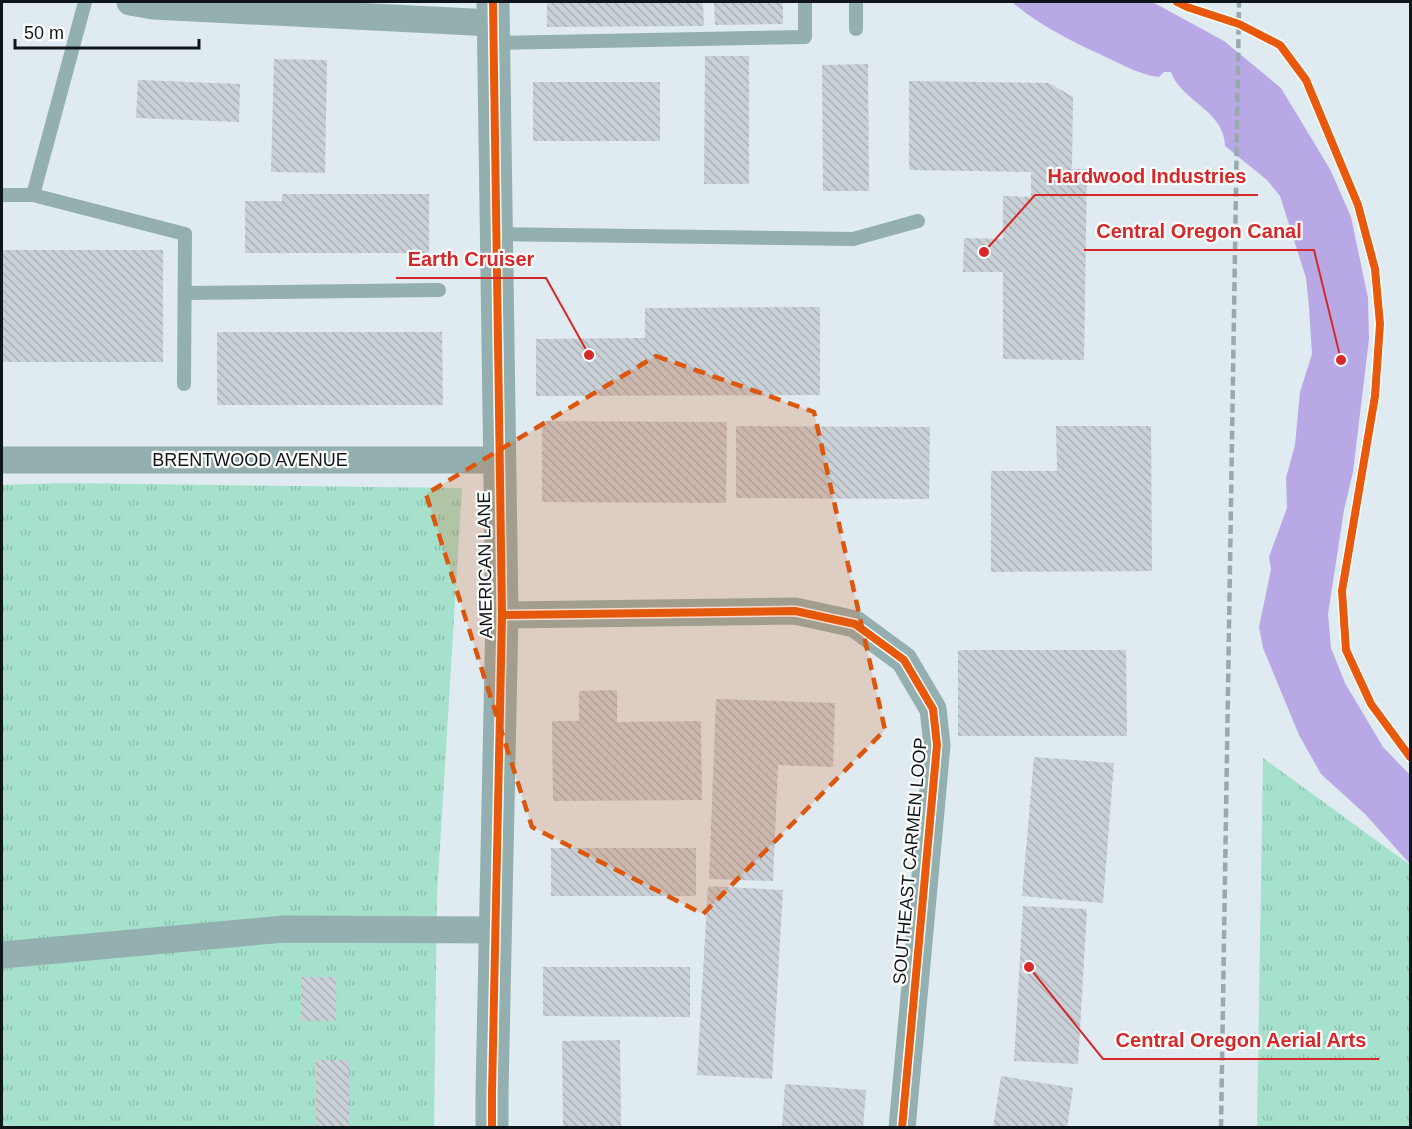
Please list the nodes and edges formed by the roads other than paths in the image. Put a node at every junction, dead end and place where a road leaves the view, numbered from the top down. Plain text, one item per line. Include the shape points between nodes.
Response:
1 (85, 2) edge
2 (130, 2) edge
3 (805, 2) edge
4 (856, 2) edge
5 (493, 22) edge
6 (856, 29) dead end
7 (2, 195) edge
8 (33, 195) junction
9 (918, 221) dead end
10 (496, 234) junction
11 (439, 290) dead end
12 (185, 293) junction
13 (184, 384) dead end
14 (2, 460) edge
15 (499, 460) junction
16 (502, 615) junction
17 (495, 930) junction
18 (2, 955) edge
19 (492, 1128) edge
20 (902, 1128) edge

1 - 8 lane
2 - 5 street
3 - 5 lane via 805,37
4 - 6 lane
5 - 10 street, AMERICAN LANE
7 - 8 lane
8 - 12 lane via 185,234
9 - 10 lane via 853,239
10 - 15 street, AMERICAN LANE
11 - 12 lane
12 - 13 lane
14 - 15 street, BRENTWOOD AVENUE
15 - 16 street, AMERICAN LANE
16 - 17 street, AMERICAN LANE
16 - 20 street, SOUTHEAST CARMEN LOOP via 795,611 855,624 904,660 933,709 937,745
17 - 18 street via 284,928
17 - 19 street, AMERICAN LANE

